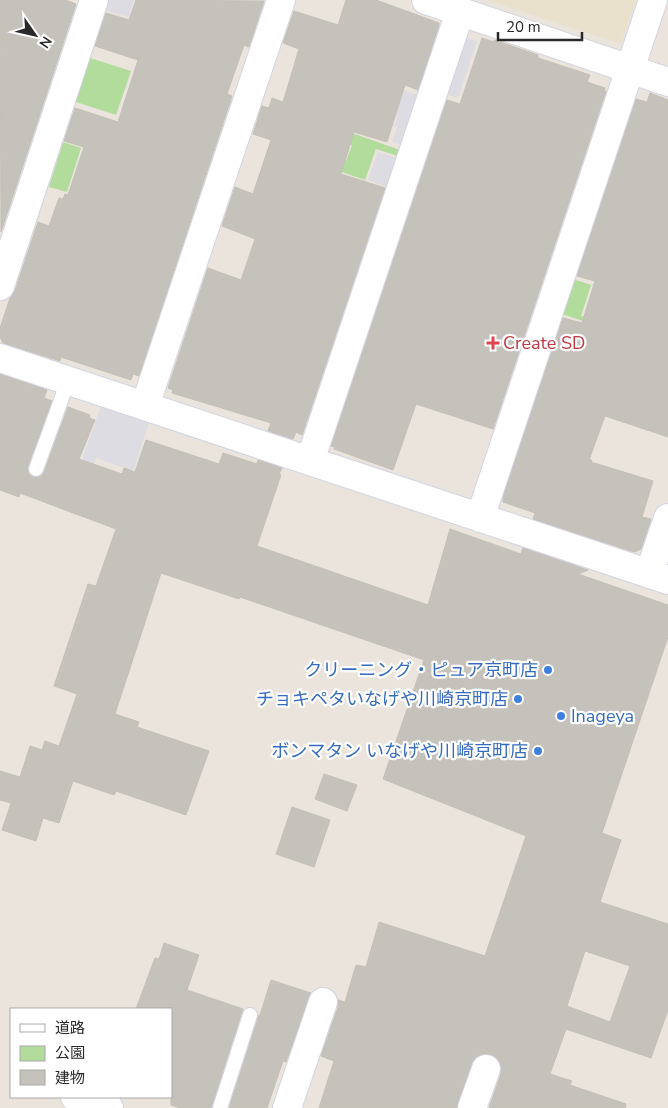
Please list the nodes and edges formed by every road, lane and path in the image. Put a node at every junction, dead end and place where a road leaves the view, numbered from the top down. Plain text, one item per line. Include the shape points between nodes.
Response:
1 (94, 0) edge
2 (281, 0) edge
3 (426, 0) edge
4 (653, 0) edge
5 (460, 12) junction
6 (630, 69) junction
7 (668, 82) edge
8 (0, 286) edge
9 (0, 358) edge
10 (68, 381) junction
11 (145, 406) junction
12 (310, 461) junction
13 (36, 469) dead end
14 (480, 518) junction
15 (668, 518) edge
16 (658, 577) edge
17 (323, 1002) dead end
18 (250, 1015) dead end
19 (486, 1069) dead end
20 (78, 1098) edge
21 (109, 1108) edge
22 (220, 1108) edge
23 (287, 1108) edge
24 (472, 1108) edge

1 - 8 street
2 - 11 street
3 - 5 street
4 - 6 street
5 - 6 street
5 - 12 street
6 - 7 street
6 - 14 street
9 - 10 street
10 - 11 street
10 - 13 lane
11 - 12 street
12 - 14 street
14 - 16 street
15 - 16 street
17 - 23 street
18 - 22 lane
19 - 24 street
20 - 21 street

